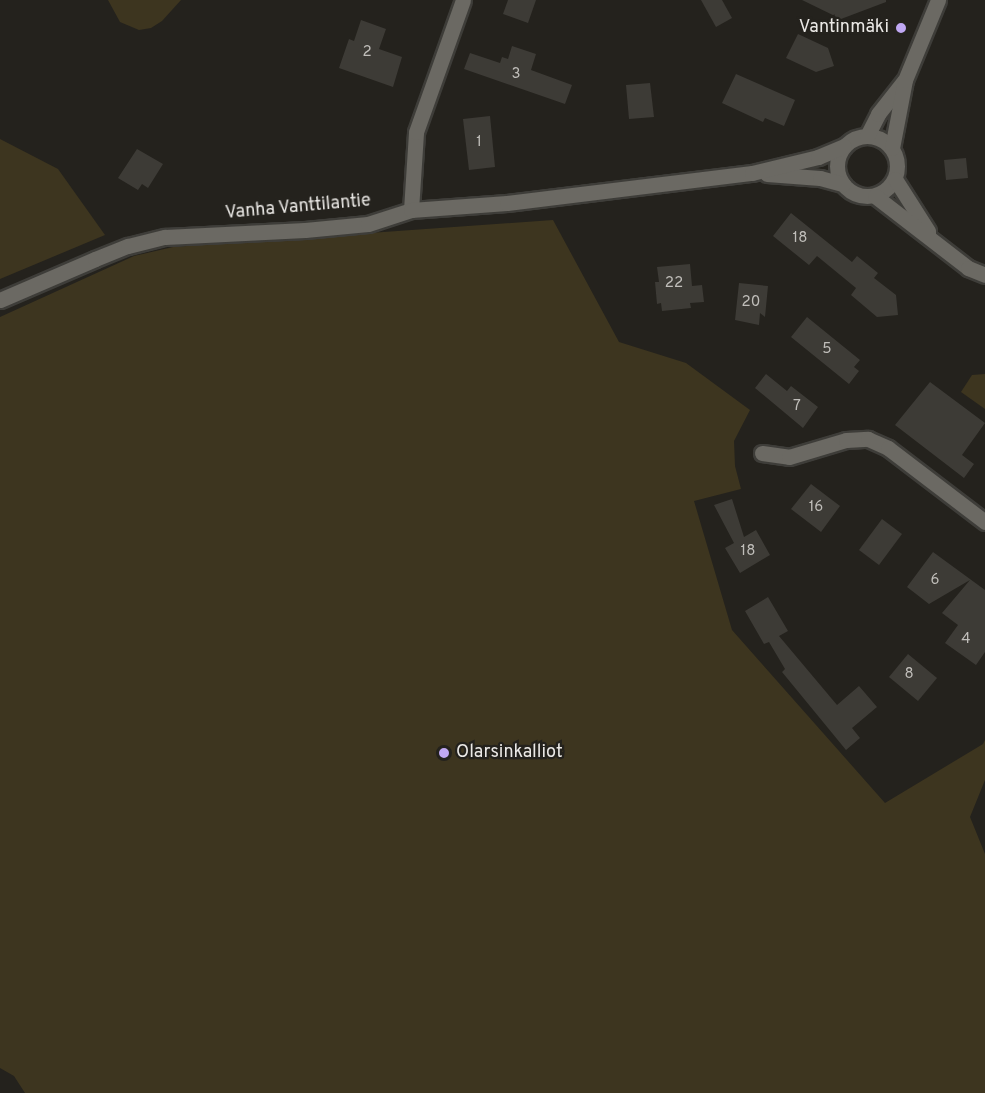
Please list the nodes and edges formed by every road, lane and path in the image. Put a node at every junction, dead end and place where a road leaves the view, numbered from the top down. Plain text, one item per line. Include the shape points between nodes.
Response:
1 (463, 0) edge
2 (938, 0) edge
3 (905, 80) junction
4 (867, 136) junction
5 (844, 146) junction
6 (892, 148) junction
7 (752, 173) junction
8 (895, 179) junction
9 (843, 184) junction
10 (875, 196) junction
11 (411, 210) junction
12 (938, 246) junction
13 (985, 275) edge
14 (0, 300) edge
15 (762, 453) dead end
16 (985, 522) edge

1 - 11 street via 416,132
2 - 3 street
3 - 4 street via 878,114
3 - 6 street
4 - 5 street
4 - 6 street
5 - 7 street, Vanha Vanttilantie via 818,157
5 - 9 street via 837,165
6 - 8 street via 898,164
7 - 9 street, Vanha Vanttilantie via 820,177
7 - 11 street, Vanha Vanttilantie via 507,203
8 - 10 street
8 - 12 street
9 - 10 street via 857,195
10 - 12 street
11 - 14 street, Vanha Vanttilantie via 368,224 305,231 165,237 128,246
12 - 13 street
15 - 16 street via 789,457 846,440 868,439 888,448

